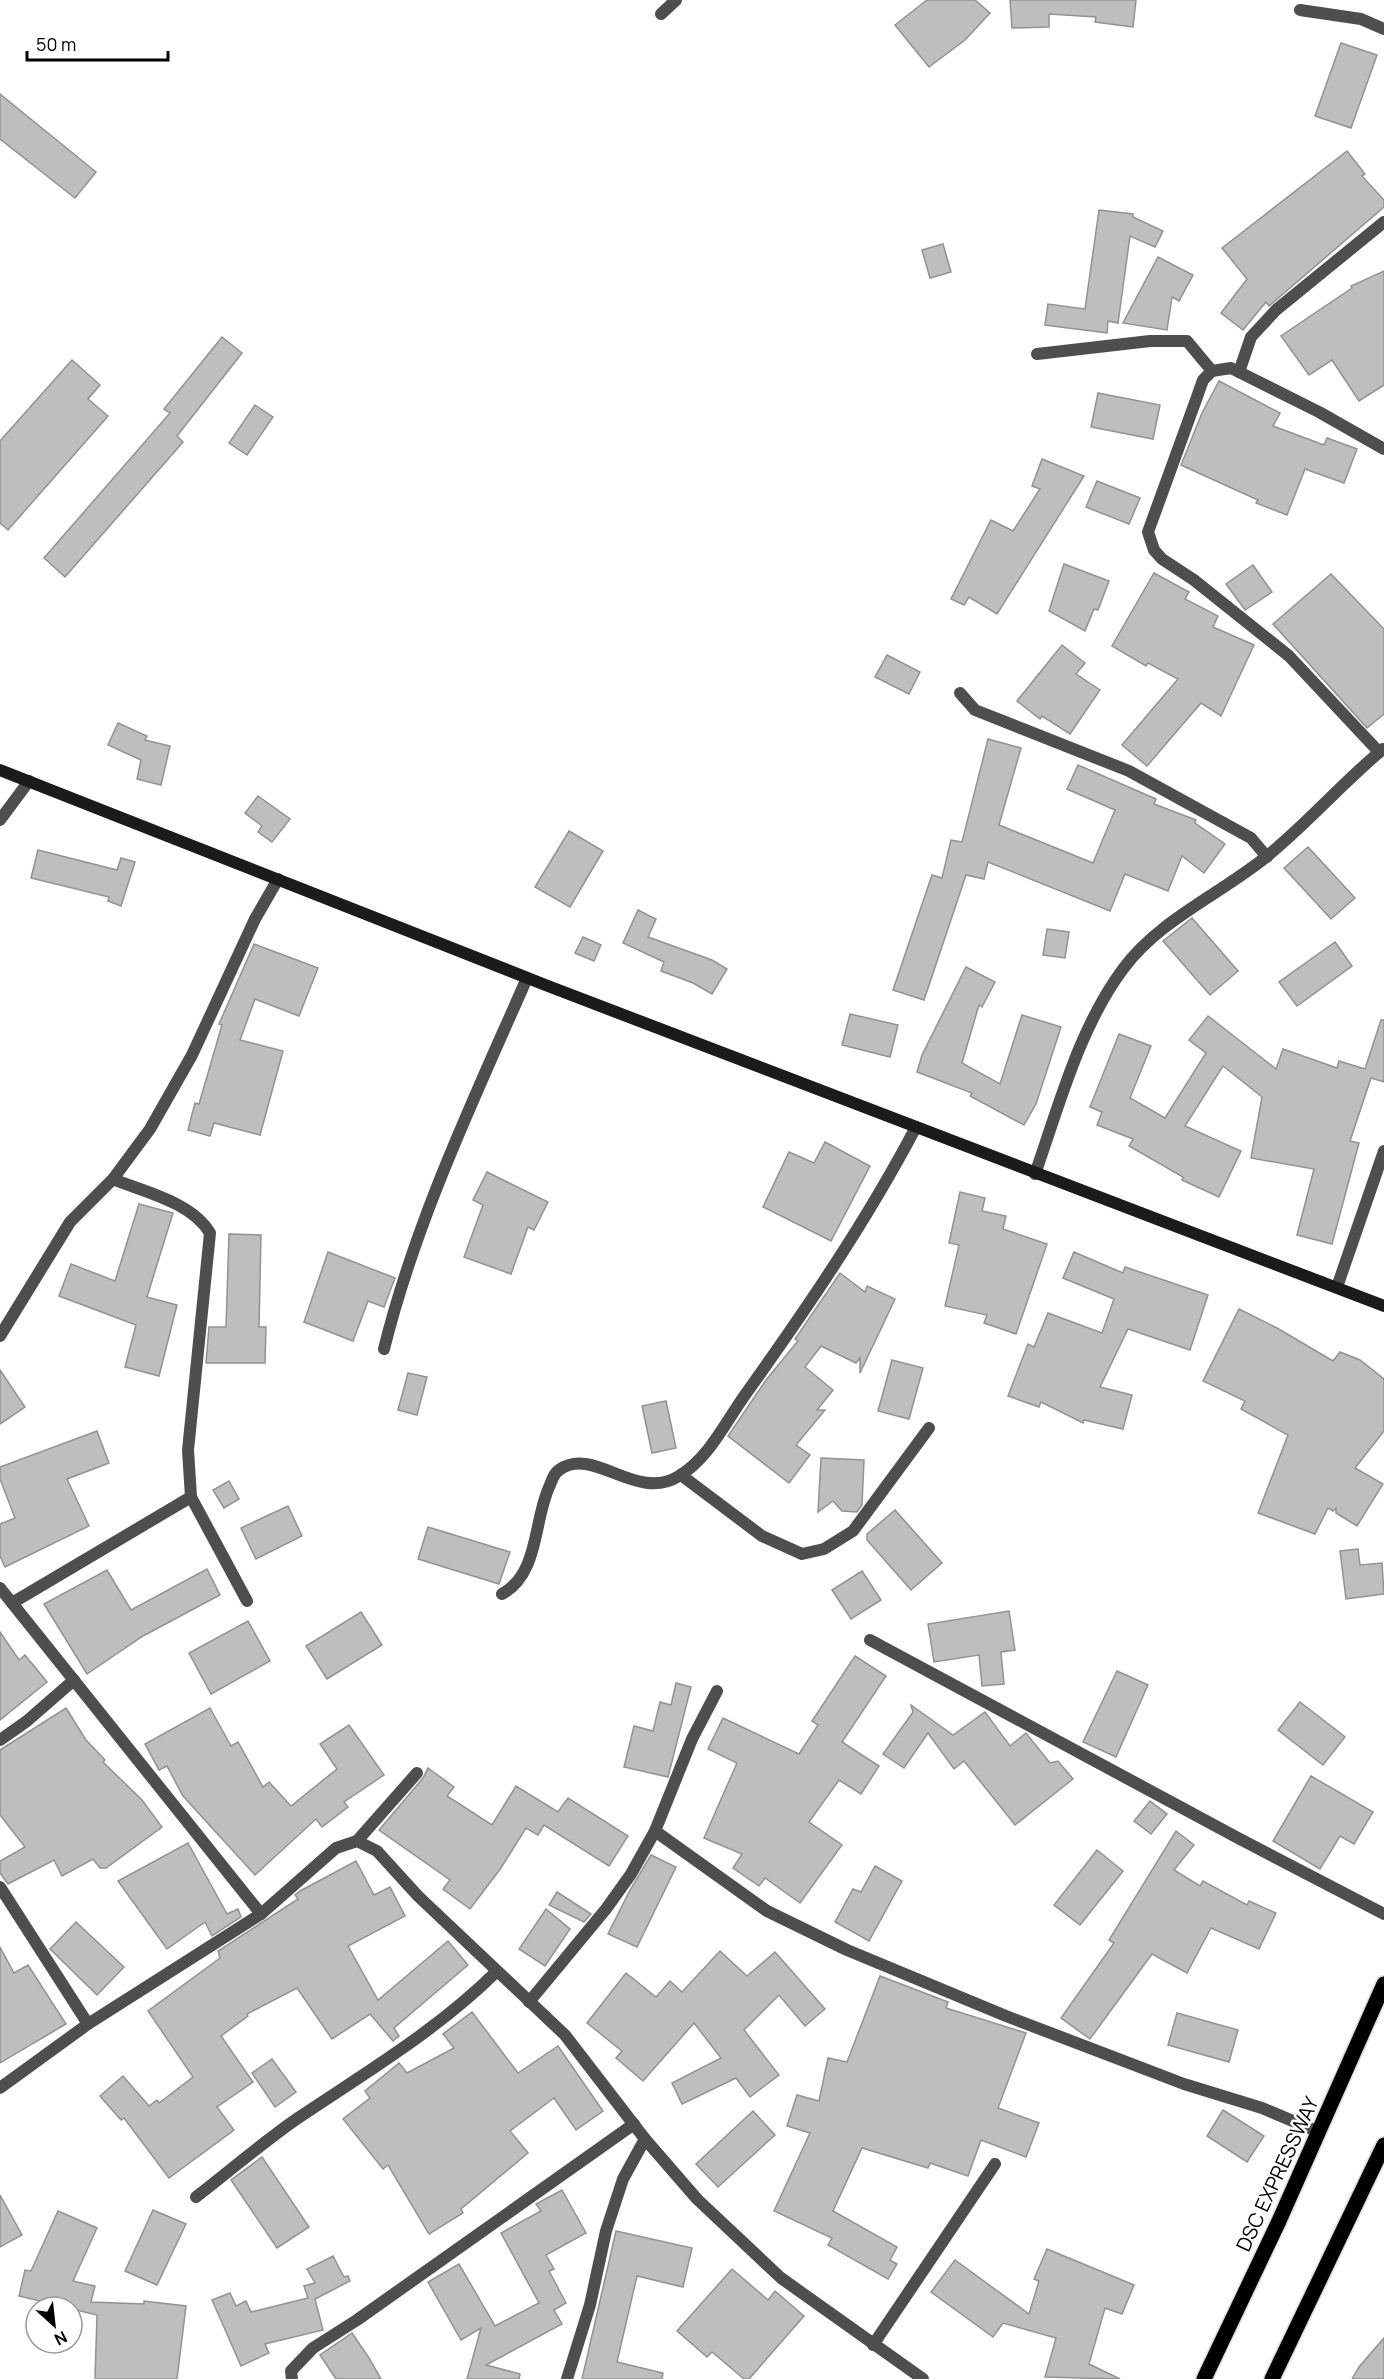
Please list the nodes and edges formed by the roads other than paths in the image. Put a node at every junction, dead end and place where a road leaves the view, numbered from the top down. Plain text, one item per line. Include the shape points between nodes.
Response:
1 (675, 0) edge
2 (1300, 10) dead end
3 (661, 14) dead end
4 (1384, 29) edge
5 (1384, 222) edge
6 (1037, 354) dead end
7 (1212, 371) junction
8 (1239, 372) junction
9 (1384, 449) edge
10 (960, 693) dead end
11 (1381, 750) edge
12 (0, 770) edge
13 (29, 781) junction
14 (0, 820) edge
15 (1267, 856) junction
16 (278, 879) junction
17 (527, 978) junction
18 (916, 1127) junction
19 (1384, 1152) edge
20 (1035, 1174) junction
21 (113, 1179) junction
22 (1337, 1287) junction
23 (1384, 1306) edge
24 (0, 1336) edge
25 (384, 1349) dead end
26 (929, 1428) dead end
27 (681, 1475) junction
28 (191, 1497) junction
29 (0, 1588) edge
30 (502, 1594) dead end
31 (247, 1601) dead end
32 (12, 1603) junction
33 (870, 1640) dead end
34 (74, 1680) junction
35 (717, 1691) dead end
36 (0, 1740) edge
37 (417, 1773) dead end
38 (655, 1831) junction
39 (357, 1841) junction
40 (0, 1887) edge
41 (261, 1914) junction
42 (1384, 1914) edge
43 (497, 1971) junction
44 (1384, 1984) edge
45 (529, 2002) junction
46 (88, 2024) junction
47 (0, 2088) edge
48 (634, 2124) junction
49 (1319, 2132) junction
50 (645, 2139) junction
51 (1384, 2145) edge
52 (995, 2164) dead end
53 (1380, 2165) edge
54 (196, 2197) dead end
55 (873, 2345) junction
56 (292, 2379) edge
57 (567, 2379) edge
58 (923, 2379) edge
59 (1204, 2379) edge
60 (1272, 2379) edge

1 - 3 street
2 - 4 street via 1360,19
5 - 8 street via 1275,310 1251,337
6 - 7 street via 1150,341 1187,341
7 - 8 street via 1231,368
7 - 11 street via 1203,380 1148,532 1154,550 1289,656
8 - 9 street
10 - 15 street via 975,710 1149,781 1251,838
11 - 15 street
12 - 13 main road
13 - 14 street
13 - 16 main road
15 - 20 street via 1148,941 1123,968 1089,1027
16 - 17 main road
16 - 21 street via 192,1054 150,1129
17 - 18 main road
17 - 25 street via 444,1168 398,1291
18 - 20 main road
18 - 27 street via 882,1191 816,1296 707,1452
19 - 22 street
20 - 22 main road
21 - 24 street via 70,1222
21 - 28 street via 192,1213 202,1219 210,1233 188,1450
22 - 23 main road
26 - 27 street via 853,1531 824,1550 802,1554 762,1536
27 - 30 street via 660,1485 637,1482 593,1465 568,1466 556,1471 542,1502 528,1566 514,1587
28 - 31 street
28 - 32 street
29 - 32 street
32 - 34 street
33 - 42 street
34 - 36 street
34 - 41 street
35 - 38 street via 692,1739
37 - 39 street
38 - 45 street via 606,1909
38 - 49 street via 767,1911 847,1950 1006,2016
39 - 41 street via 336,1848
39 - 43 street via 377,1851
40 - 46 street
41 - 46 street
43 - 45 street
43 - 54 street via 476,1992 295,2120
44 - 49 main road, DSC EXPRESSWAY
45 - 48 street via 565,2035
46 - 47 street
48 - 50 street
48 - 56 street via 313,2348 291,2371
49 - 59 main road, DSC EXPRESSWAY
50 - 55 street via 697,2199 781,2278
50 - 57 street via 623,2179 606,2231 590,2305
51 - 53 main road
52 - 55 street
53 - 60 main road
55 - 58 street

